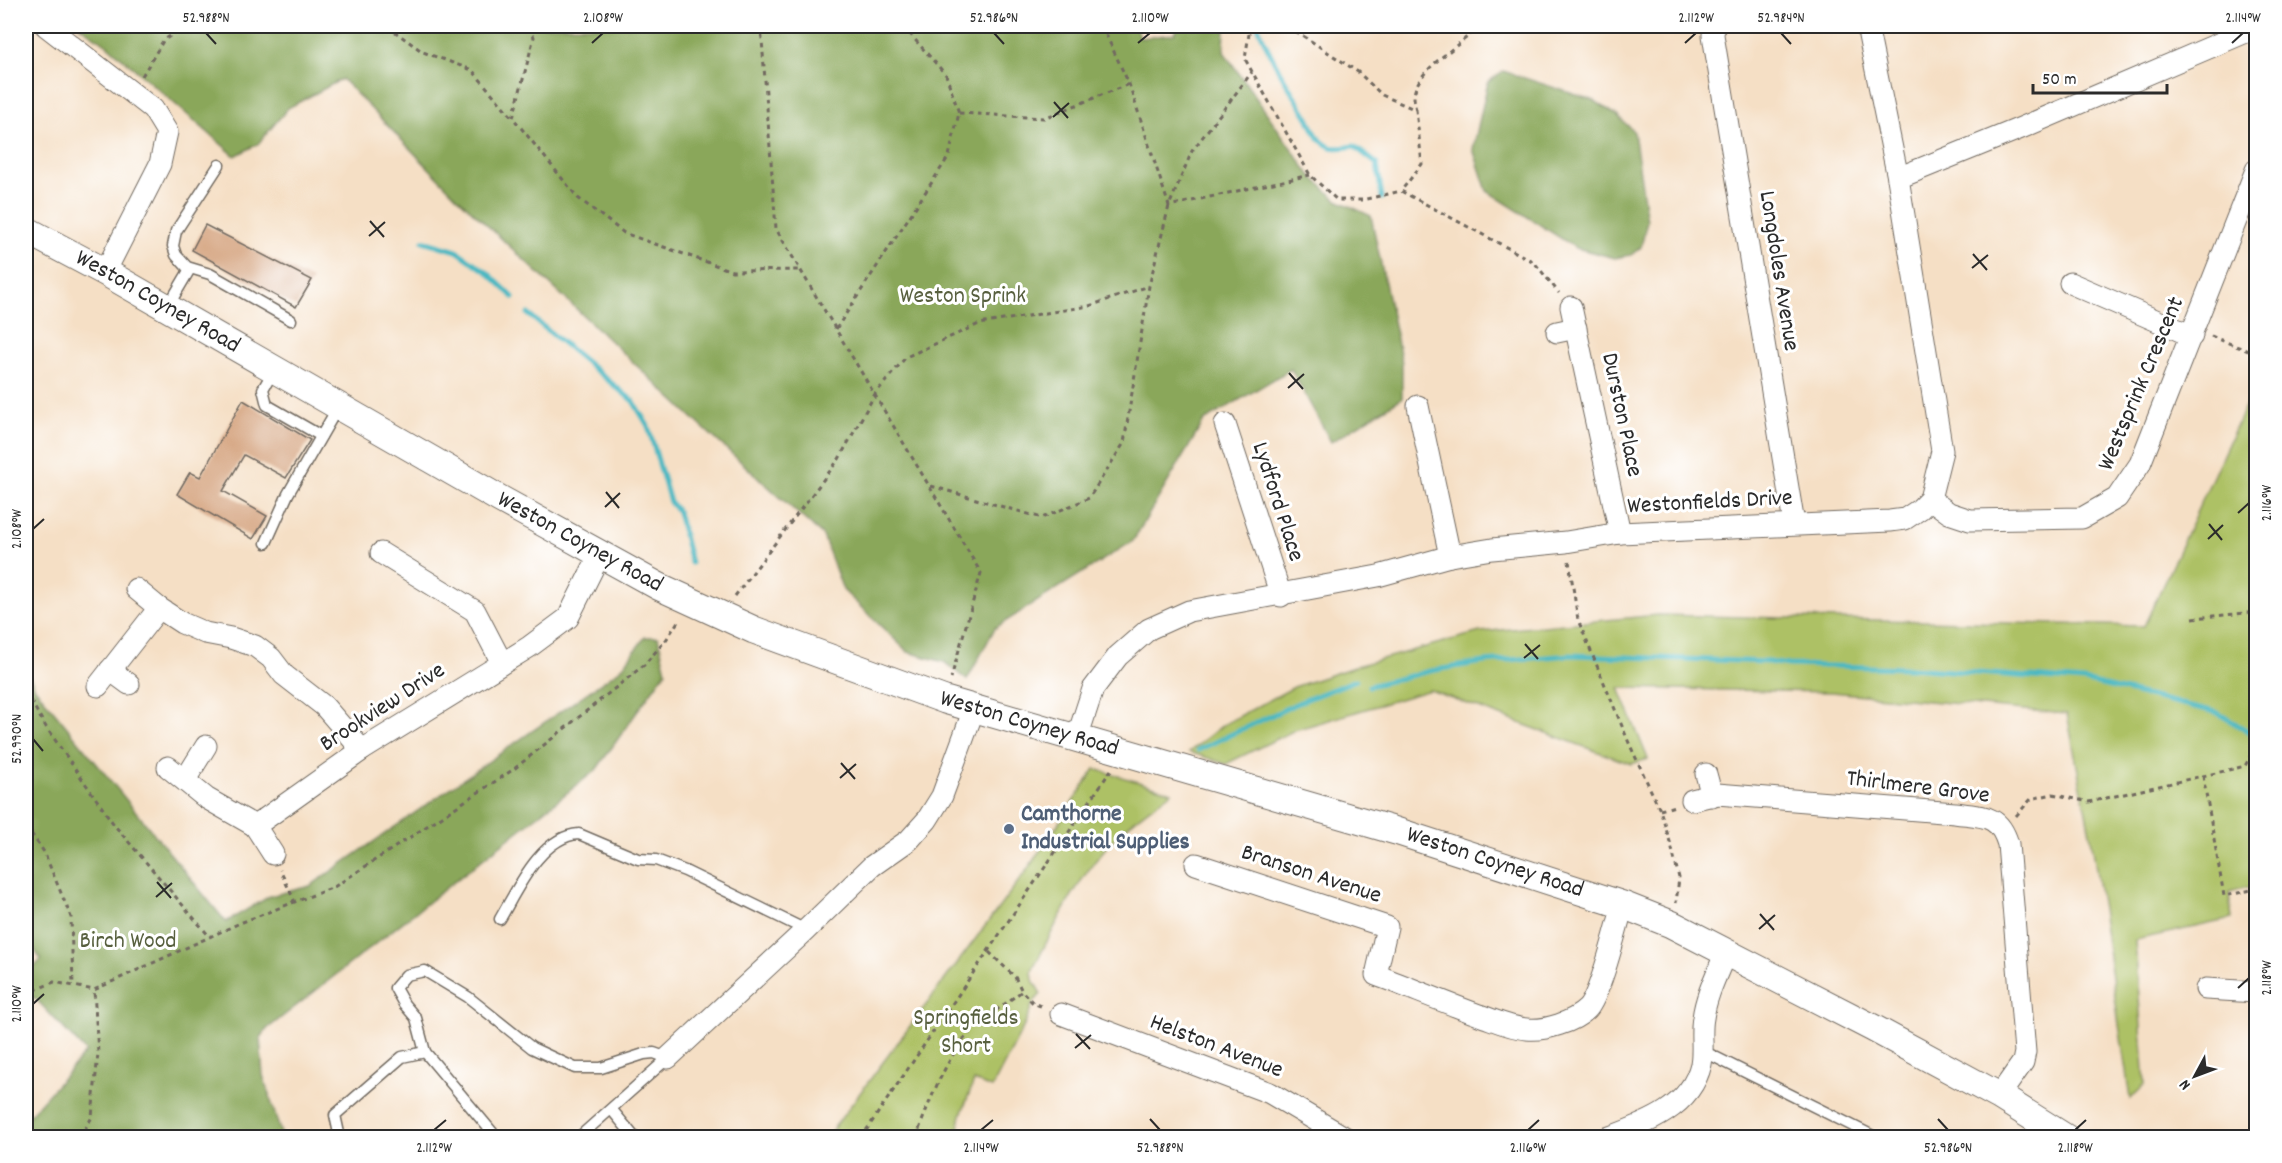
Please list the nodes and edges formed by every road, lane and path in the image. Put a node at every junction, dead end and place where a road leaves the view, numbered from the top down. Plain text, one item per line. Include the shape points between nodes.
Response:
1 (45, 26) edge
2 (184, 26) edge
3 (387, 26) edge
4 (530, 26) edge
5 (761, 26) edge
6 (903, 26) edge
7 (1102, 26) edge
8 (1244, 26) edge
9 (1288, 26) edge
10 (1478, 26) edge
11 (1714, 26) edge
12 (1867, 26) edge
13 (2254, 32) edge
14 (1252, 72) junction
15 (1129, 84) junction
16 (132, 92) junction
17 (1416, 110) junction
18 (959, 113) junction
19 (513, 118) junction
20 (219, 165) dead end
21 (2256, 170) edge
22 (1310, 175) junction
23 (1898, 178) junction
24 (1401, 191) junction
25 (1169, 206) junction
26 (26, 230) edge
27 (190, 268) junction
28 (801, 270) junction
29 (105, 272) junction
30 (2070, 283) dead end
31 (1149, 286) junction
32 (1571, 307) joint
33 (167, 308) junction
34 (291, 320) dead end
35 (836, 330) junction
36 (2198, 333) junction
37 (2256, 354) edge
38 (274, 370) junction
39 (875, 394) junction
40 (1418, 406) dead end
41 (338, 407) junction
42 (1225, 424) dead end
43 (321, 436) junction
44 (930, 486) junction
45 (1930, 499) junction
46 (1794, 525) junction
47 (1620, 533) junction
48 (1566, 542) junction
49 (266, 543) dead end
50 (381, 553) dead end
51 (600, 554) junction
52 (1450, 556) junction
53 (136, 589) dead end
54 (1281, 596) junction
55 (691, 601) junction
56 (159, 608) junction
57 (2256, 612) edge
58 (722, 615) junction
59 (2193, 618) dead end
60 (502, 663) junction
61 (129, 684) dead end
62 (26, 693) edge
63 (945, 700) junction
64 (974, 709) junction
65 (1077, 738) junction
66 (206, 746) dead end
67 (2256, 746) edge
68 (362, 750) junction
69 (1132, 755) junction
70 (168, 767) dead end
71 (1706, 774) dead end
72 (2203, 776) junction
73 (185, 780) junction
74 (26, 826) edge
75 (255, 826) junction
76 (2003, 829) junction
77 (273, 854) joint
78 (1196, 864) dead end
79 (2256, 889) edge
80 (292, 903) junction
81 (1623, 905) junction
82 (500, 919) dead end
83 (1671, 924) junction
84 (806, 930) junction
85 (210, 937) junction
86 (989, 952) junction
87 (1726, 952) junction
88 (73, 986) junction
89 (2206, 989) dead end
90 (94, 990) junction
91 (1022, 992) junction
92 (2256, 992) edge
93 (26, 994) edge
94 (1061, 1014) joint
95 (1703, 1051) junction
96 (424, 1052) junction
97 (668, 1058) junction
98 (1999, 1096) junction
99 (612, 1110) junction
100 (1639, 1132) edge
101 (80, 1137) edge
102 (340, 1137) edge
103 (497, 1137) edge
104 (578, 1137) edge
105 (635, 1137) edge
106 (864, 1137) edge
107 (916, 1137) edge
108 (1346, 1137) edge
109 (1607, 1137) edge
110 (1877, 1137) edge
111 (2066, 1137) edge

1 - 16 street
2 - 16 path via 164,41
3 - 19 path via 423,52 472,70
4 - 19 path via 534,37
5 - 28 path via 776,229
6 - 18 path via 946,75
7 - 15 path
8 - 14 path via 1249,34 1245,59
9 - 17 path via 1358,72 1382,95
10 - 17 path via 1420,80 1414,95
11 - 46 street, Longdoles Avenue
12 - 23 street
13 - 23 street
14 - 22 path
14 - 25 path via 1192,151
15 - 18 path via 1044,118
15 - 25 path
16 - 29 street via 153,109 167,132 160,164
17 - 24 path via 1422,164
18 - 35 path via 949,156
19 - 28 path via 578,198 624,233 732,271
20 - 27 lane via 173,238 176,255
21 - 36 street, Westsprink Crescent
22 - 24 path via 1337,200 1362,200
22 - 25 path
23 - 45 street via 1942,452
24 - 32 path via 1534,262
25 - 31 path
26 - 29 street, Weston Coyney Road
27 - 33 lane
27 - 34 lane via 210,274
28 - 35 path
29 - 33 street, Weston Coyney Road
30 - 36 street
31 - 39 path via 1089,306 979,324 906,357
31 - 44 path via 1124,443 1089,498 1042,518
32 - 47 street, Durston Place via 1567,330
33 - 38 street, Weston Coyney Road
35 - 39 path
36 - 37 path
36 - 45 street, Westsprink Crescent via 2140,464 2117,498 2106,506 2082,518 1970,520 1949,513
38 - 41 street, Weston Coyney Road
38 - 43 lane via 264,389 267,405
39 - 44 path
39 - 58 path via 839,459
40 - 52 street
41 - 43 lane
41 - 51 street, Weston Coyney Road
42 - 54 street, Lydford Place
43 - 49 lane
44 - 63 path via 981,573
45 - 46 street, Westonfields Drive via 1905,519
46 - 47 street, Westonfields Drive
47 - 48 street, Westonfields Drive
48 - 52 street, Westonfields Drive
48 - 83 path via 1578,620 1660,810 1671,845 1679,878
50 - 60 street via 475,611
51 - 55 street, Weston Coyney Road
51 - 60 street, Brookview Drive via 568,618
52 - 54 street, Westonfields Drive
53 - 56 street
54 - 65 street, Westonfields Drive via 1189,611 1149,629 1118,656 1093,689
55 - 58 street, Weston Coyney Road
55 - 80 path via 644,665 514,769 334,887
56 - 61 street via 104,678
56 - 68 street via 205,633 255,646 324,706
57 - 59 path
58 - 63 street, Weston Coyney Road
60 - 68 street, Brookview Drive
62 - 85 path via 115,826
63 - 64 street, Weston Coyney Road
64 - 65 street, Weston Coyney Road
64 - 84 street via 942,795 927,820
65 - 69 street, Weston Coyney Road
66 - 73 street
67 - 72 path via 2245,766
68 - 75 street, Brookview Drive
69 - 81 street, Weston Coyney Road via 1396,831
69 - 86 path via 1109,772
70 - 73 street
71 - 76 street, Thirlmere Grove via 1702,798 1955,813 1991,819
72 - 76 path via 2089,802 2053,794 2031,799
72 - 79 path via 2224,896
73 - 75 street via 206,798
74 - 88 path via 44,852 71,917
75 - 77 street
76 - 98 street, Thirlmere Grove via 2008,844 2025,1052 2023,1062
77 - 80 path
78 - 81 street, Branson Avenue via 1387,927 1376,975 1528,1029 1572,1019 1588,1008
80 - 85 path
81 - 83 street, Weston Coyney Road
82 - 84 lane via 535,860 571,834 579,834 638,859 656,860 685,871
83 - 87 street, Weston Coyney Road
84 - 97 street
85 - 90 path
86 - 91 path via 1016,977
86 - 106 path
87 - 95 street via 1702,1019
87 - 98 street, Weston Coyney Road
88 - 90 path
88 - 93 path via 54,982
89 - 92 street
90 - 101 path via 98,1053 92,1117
91 - 94 path via 1033,1003
91 - 107 path via 971,1032 956,1052 930,1098
94 - 108 street, Helston Avenue via 1270,1093
95 - 100 street via 1688,1092
95 - 110 lane
96 - 97 lane via 416,1018 395,988 406,975 425,971 468,998 532,1048 575,1068 601,1068 644,1054
96 - 102 lane via 402,1057 335,1115
96 - 103 lane
97 - 99 lane
98 - 111 street, Weston Coyney Road
99 - 104 lane
99 - 105 lane
100 - 109 street

